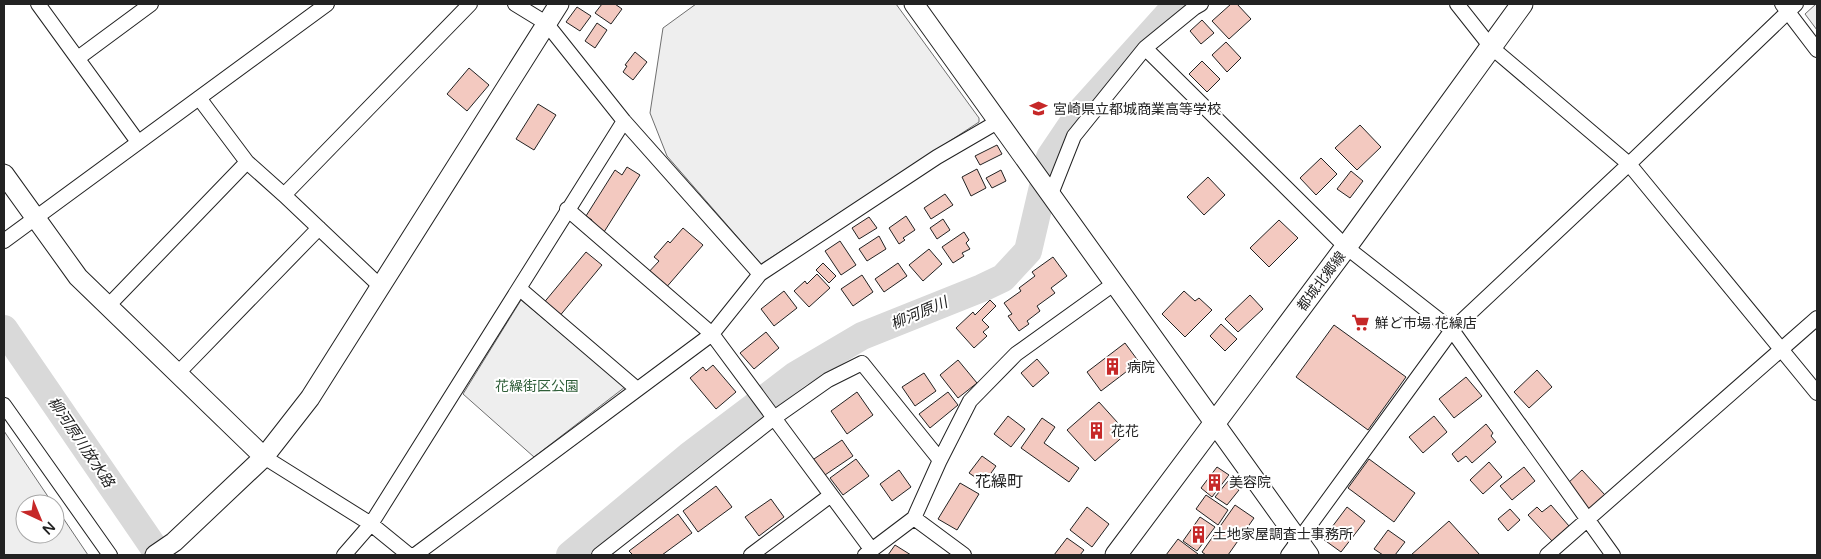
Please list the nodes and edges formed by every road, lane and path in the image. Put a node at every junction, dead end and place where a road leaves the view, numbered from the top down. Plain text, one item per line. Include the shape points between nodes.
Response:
1 (38, 4) edge
2 (151, 4) edge
3 (328, 4) edge
4 (470, 4) edge
5 (515, 4) edge
6 (559, 4) edge
7 (914, 4) edge
8 (1201, 4) edge
9 (1457, 4) edge
10 (1522, 4) edge
11 (1788, 6) edge
12 (546, 23) junction
13 (1491, 47) junction
14 (1146, 48) junction
15 (1817, 50) edge
16 (78, 58) junction
17 (199, 98) junction
18 (624, 121) junction
19 (999, 121) junction
20 (138, 142) junction
21 (247, 162) junction
22 (1629, 164) junction
23 (4, 174) edge
24 (1051, 194) junction
25 (284, 195) junction
26 (567, 210) junction
27 (35, 217) junction
28 (318, 228) junction
29 (4, 240) edge
30 (1346, 247) junction
31 (760, 274) junction
32 (1115, 283) junction
33 (381, 287) junction
34 (520, 289) junction
35 (108, 306) junction
36 (1817, 318) edge
37 (1452, 330) junction
38 (712, 334) junction
39 (1781, 349) junction
40 (178, 373) junction
41 (637, 389) junction
42 (1817, 393) edge
43 (4, 405) edge
44 (772, 415) junction
45 (1214, 423) junction
46 (264, 457) junction
47 (940, 460) junction
48 (832, 495) junction
49 (914, 518) junction
50 (1588, 519) junction
51 (371, 524) junction
52 (1298, 550) edge
53 (868, 552) edge
54 (110, 555) edge
55 (155, 555) edge
56 (344, 555) edge
57 (409, 555) edge
58 (415, 555) edge
59 (599, 555) edge
60 (751, 555) edge
61 (964, 555) edge
62 (1116, 555) edge
63 (1547, 555) edge
64 (1613, 555) edge

1 - 16 street
2 - 16 street
3 - 17 street
4 - 25 street
5 - 12 street
6 - 12 street
7 - 19 street
8 - 14 street
9 - 13 street
10 - 13 main road, 都城北郷線
11 - 15 street
11 - 22 street
12 - 18 street
12 - 33 street
13 - 22 street
13 - 30 main road, 都城北郷線
14 - 24 street via 1074,136
14 - 30 street
16 - 20 street
17 - 20 street
17 - 21 street
18 - 26 street
18 - 31 street
19 - 24 street
19 - 31 street via 937,157
20 - 27 street
21 - 25 street
21 - 35 street
22 - 37 street
22 - 39 street
23 - 27 street
24 - 32 street
25 - 28 street
26 - 34 street
26 - 38 street
27 - 29 street
27 - 35 street via 78,277
28 - 33 street
28 - 40 street
30 - 37 street
30 - 45 main road, 都城北郷線
31 - 38 street
32 - 45 street
32 - 47 street via 1016,354 970,401
33 - 46 street via 310,398
34 - 41 street
34 - 51 street
35 - 40 street
36 - 39 street
37 - 50 street
37 - 52 street
38 - 41 street
38 - 44 street
39 - 42 street
39 - 50 street
40 - 46 street
41 - 58 street
43 - 54 street
44 - 47 street via 862,363
44 - 48 street
44 - 59 street
45 - 52 street
45 - 62 main road, 都城北郷線
46 - 51 street
46 - 55 street via 174,542
47 - 49 street
48 - 53 street
48 - 60 street
49 - 53 street
49 - 61 street
50 - 63 street
50 - 64 street
51 - 56 street
51 - 57 street

